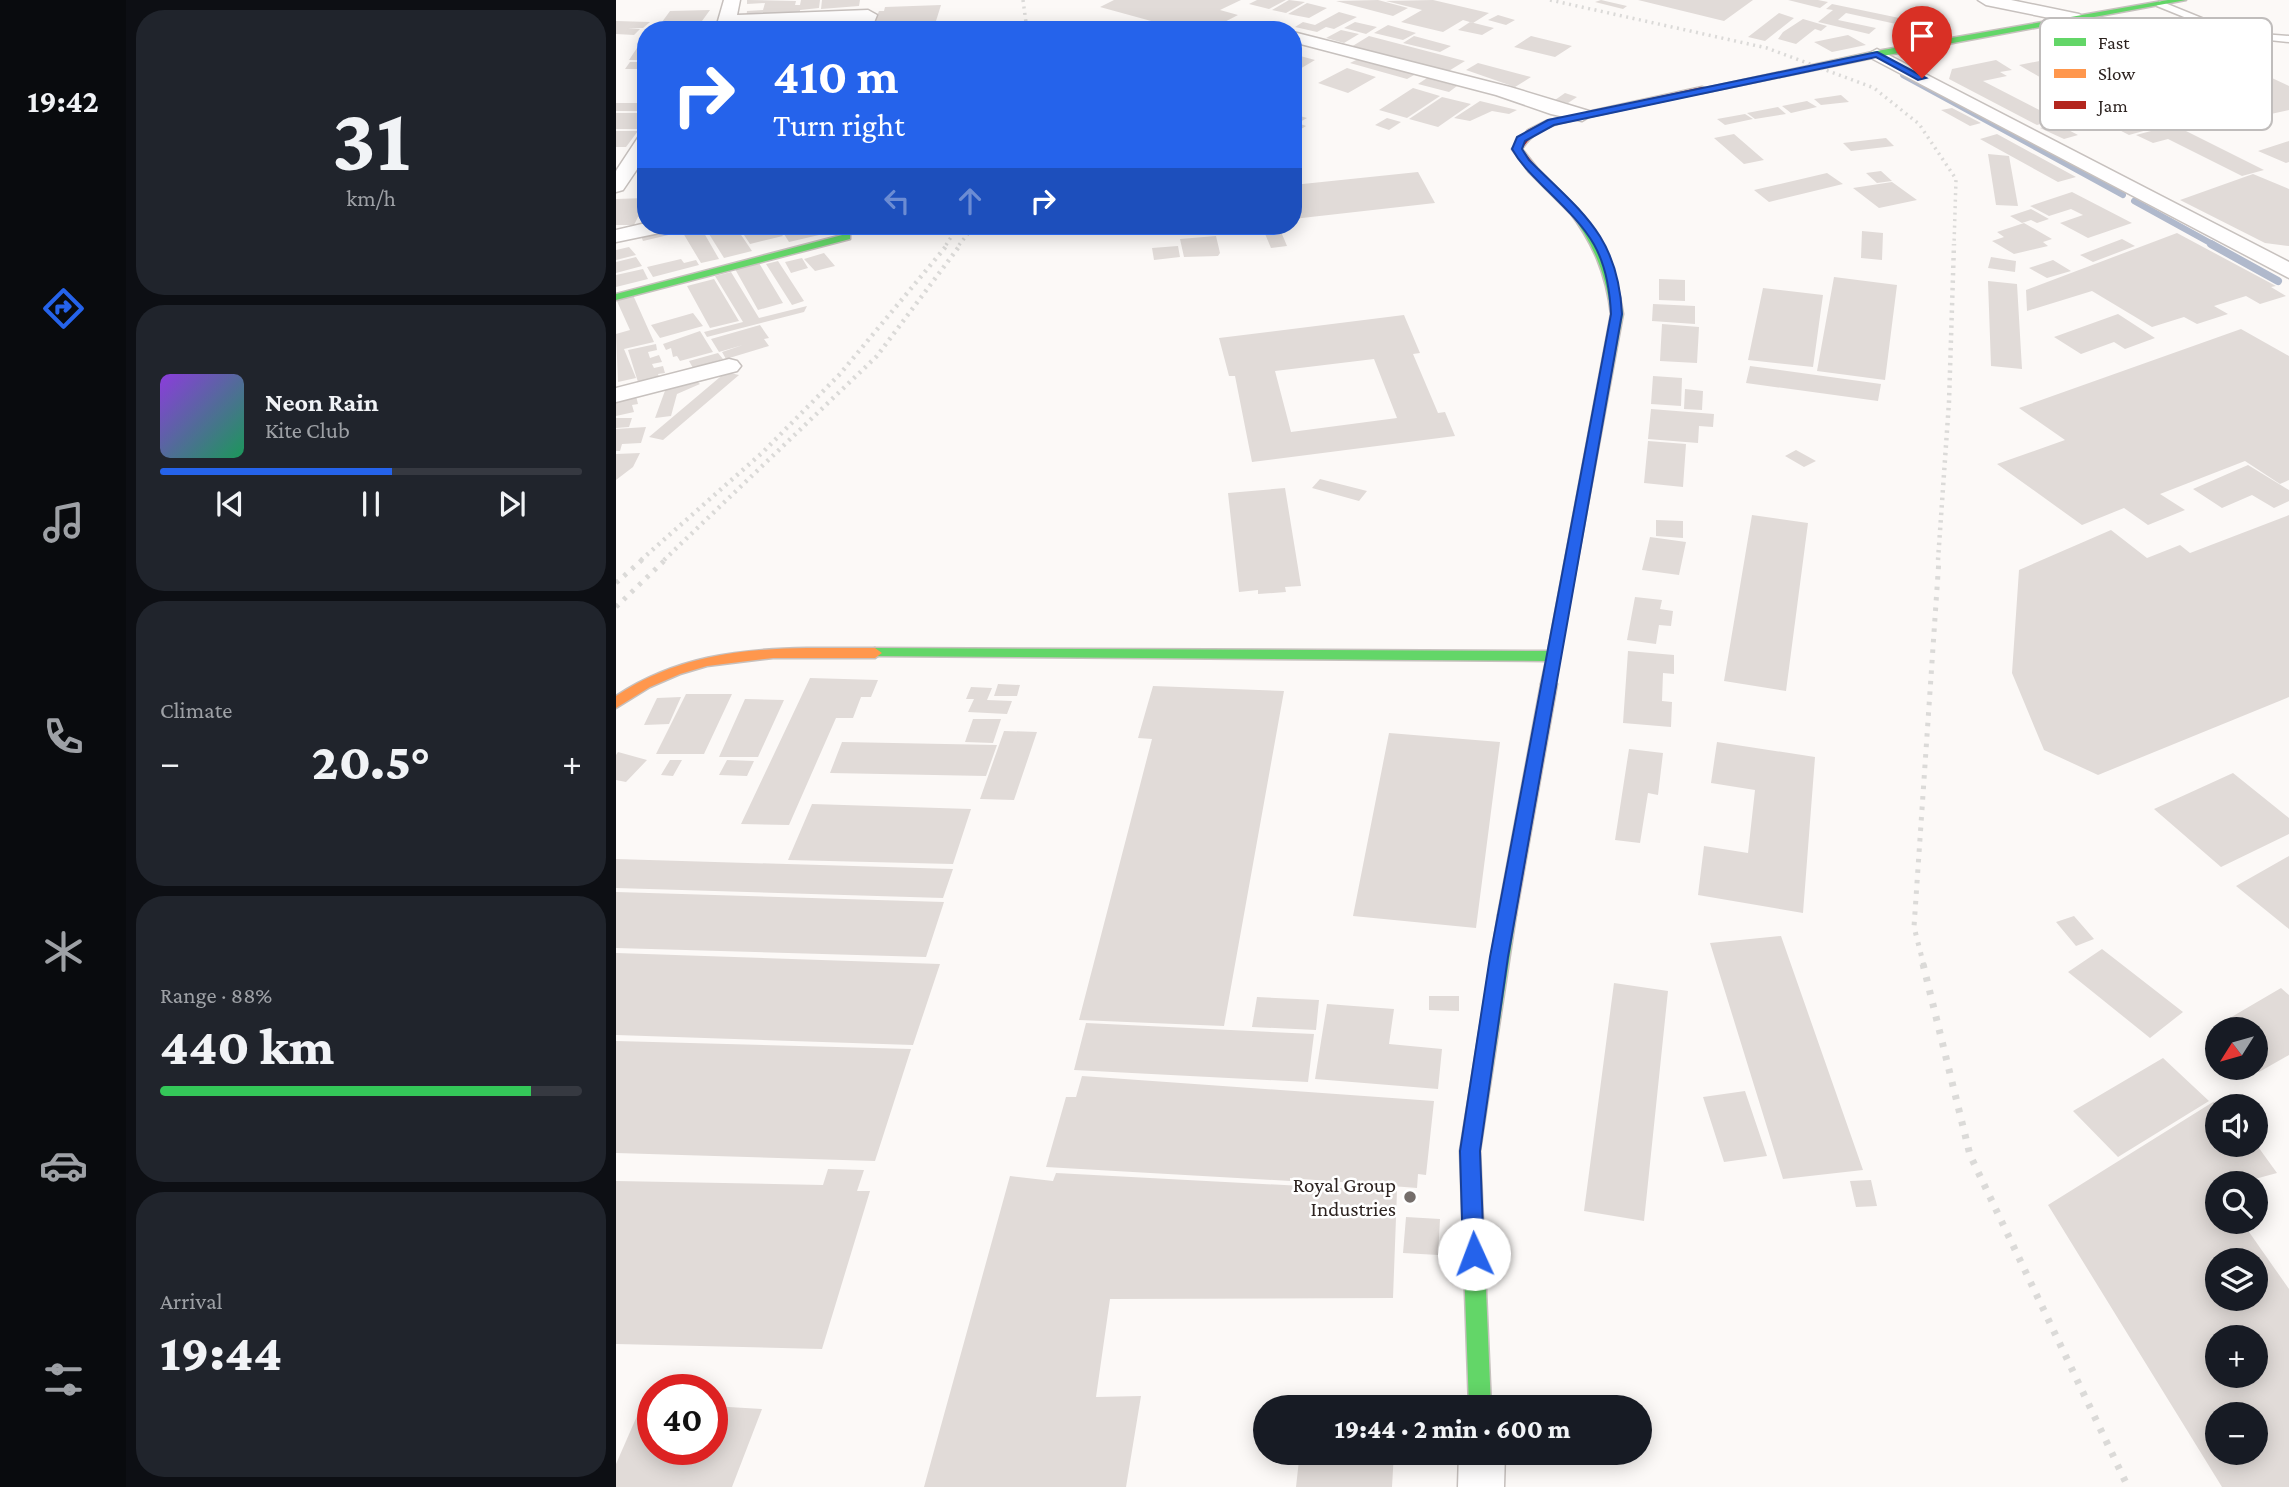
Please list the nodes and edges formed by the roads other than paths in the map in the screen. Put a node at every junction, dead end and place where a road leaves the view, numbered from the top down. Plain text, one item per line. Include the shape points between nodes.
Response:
1 (732, 0) edge
2 (1986, 0) edge
3 (2182, 0) edge
4 (2160, 4) junction
5 (2074, 18) edge
6 (2084, 18) edge
7 (2195, 18) edge
8 (726, 21) edge
9 (782, 21) edge
10 (866, 21) edge
11 (2040, 26) edge
12 (1302, 39) edge
13 (1877, 54) junction
14 (1582, 115) junction
15 (637, 154) edge
16 (616, 186) edge
17 (637, 231) edge
18 (616, 236) edge
19 (846, 237) dead end
20 (2283, 264) edge
21 (616, 297) edge
22 (729, 366) dead end
23 (616, 395) edge
24 (1554, 656) junction
25 (616, 703) edge
26 (1480, 1395) edge
27 (1482, 1465) edge
28 (1481, 1487) edge

1 - 8 street
2 - 5 street
3 - 4 street
4 - 6 street
4 - 7 lane
9 - 10 street via 868,15
11 - 13 street
12 - 14 street
13 - 14 street
13 - 20 street
14 - 24 street via 1533,130 1517,149 1584,220 1605,251 1615,283 1617,314
15 - 16 street
17 - 18 street
19 - 21 street
22 - 23 street
24 - 25 street via 754,653 679,666 642,682
24 - 26 street via 1499,957 1470,1151
27 - 28 street

